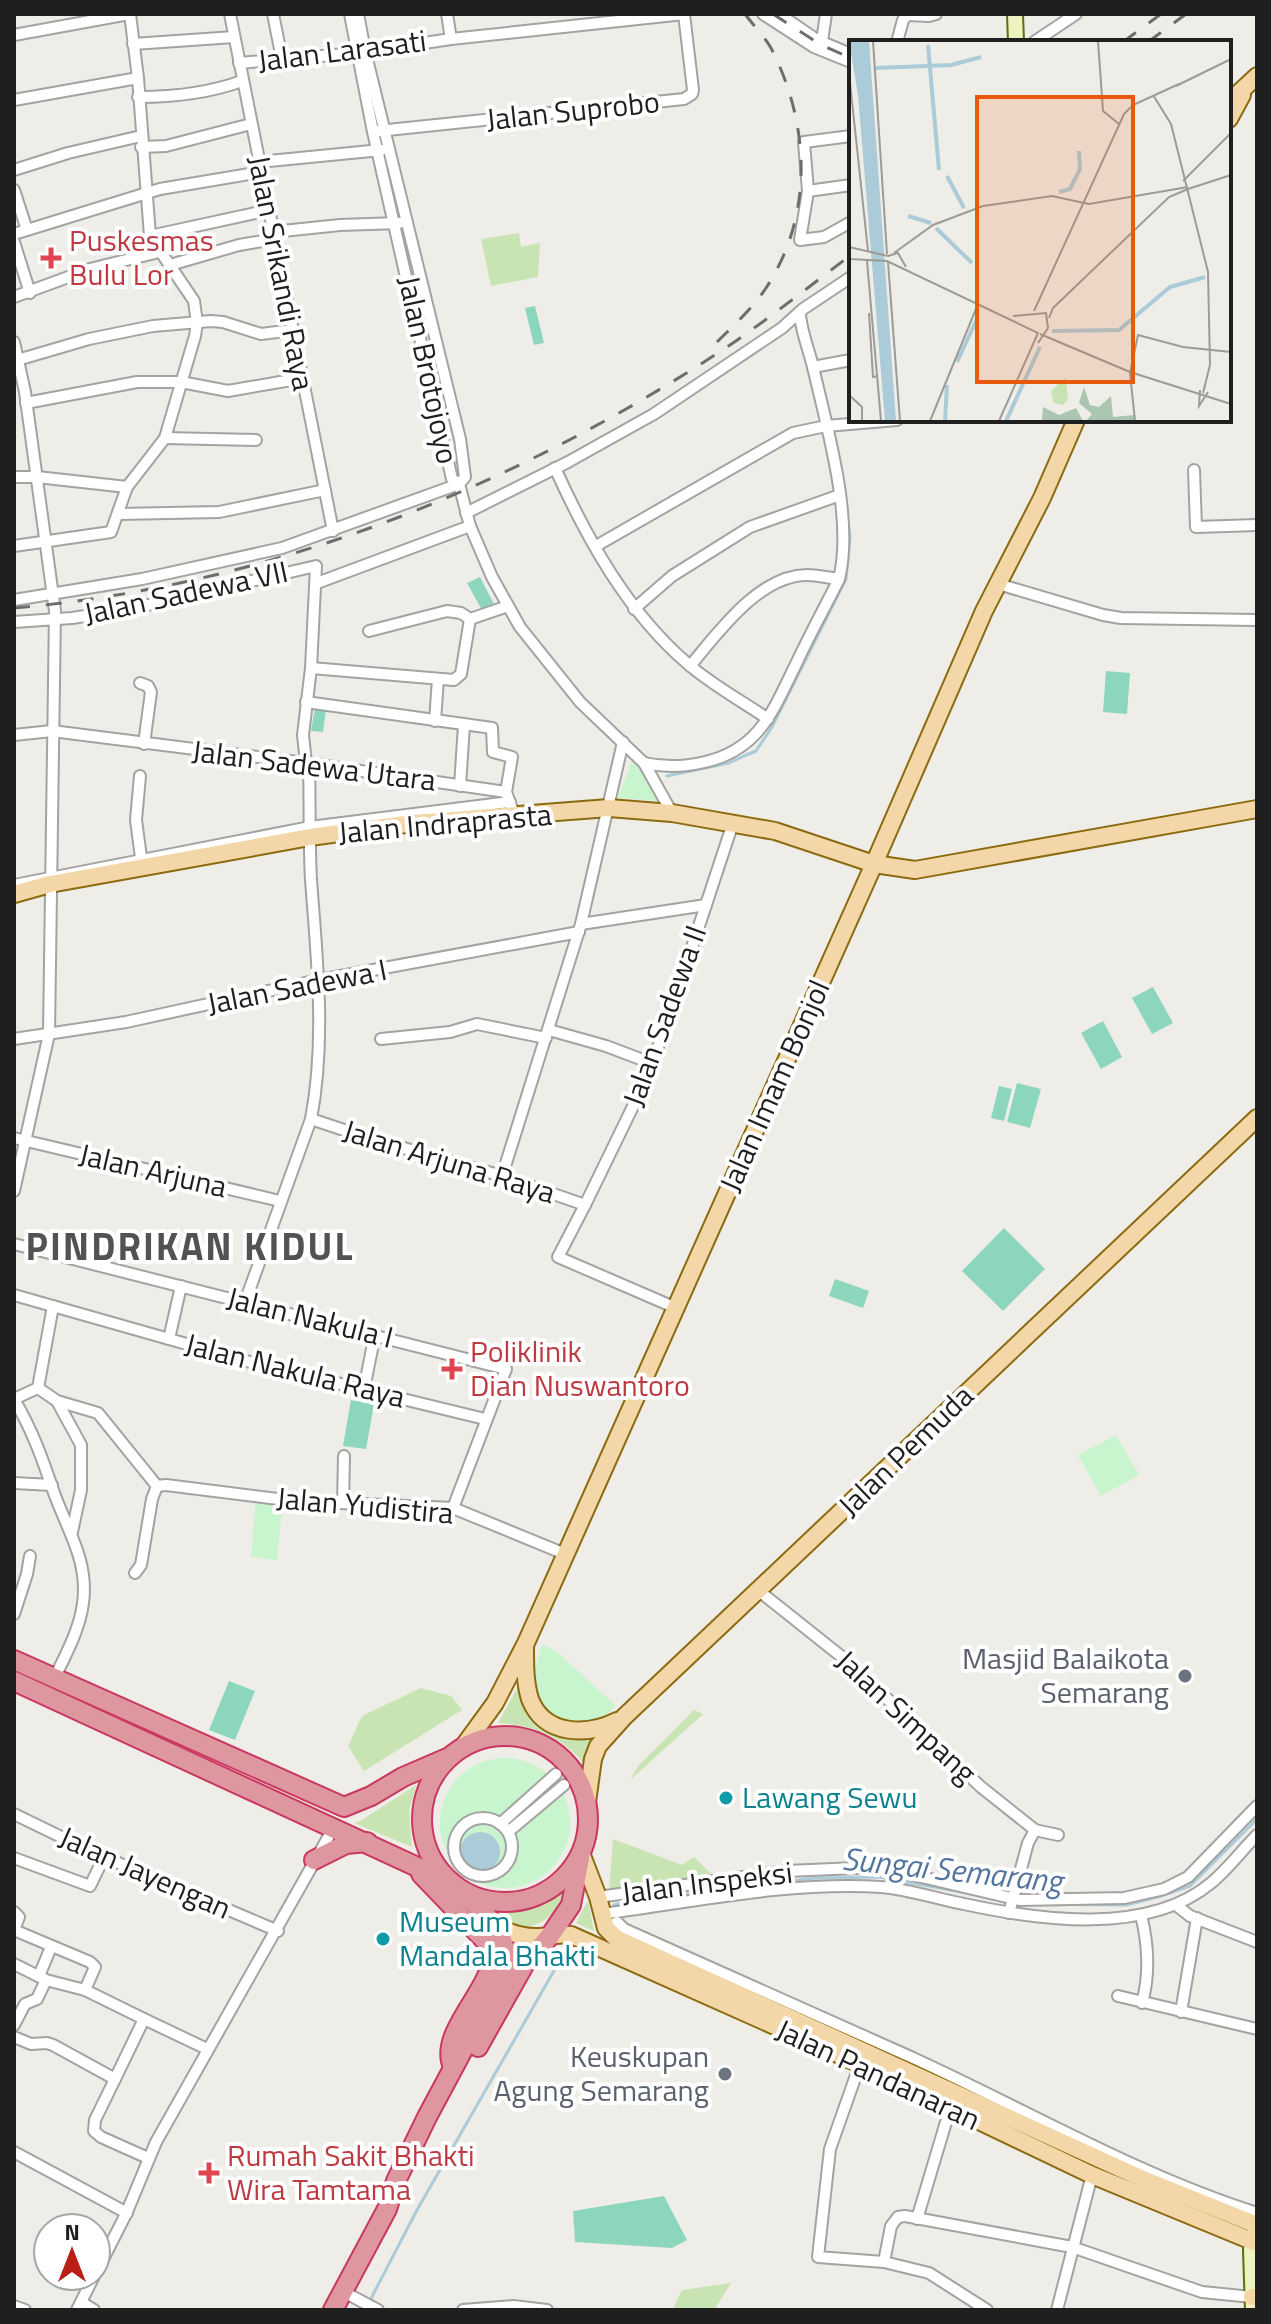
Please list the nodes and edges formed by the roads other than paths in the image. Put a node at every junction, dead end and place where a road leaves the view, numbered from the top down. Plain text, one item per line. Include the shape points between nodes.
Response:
1 (130, 14) edge
2 (230, 14) edge
3 (273, 14) edge
4 (350, 14) edge
5 (358, 14) edge
6 (447, 14) edge
7 (684, 14) edge
8 (763, 14) edge
9 (779, 14) edge
10 (826, 14) edge
11 (908, 14) edge
12 (936, 14) edge
13 (1015, 14) edge
14 (1076, 14) edge
15 (669, 15) edge
16 (645, 16) edge
17 (14, 35) edge
18 (234, 37) junction
19 (451, 39) junction
20 (898, 40) edge
21 (1018, 40) edge
22 (1037, 40) edge
23 (133, 44) junction
24 (821, 46) junction
25 (361, 52) junction
26 (849, 53) edge
27 (282, 59) junction
28 (849, 61) edge
29 (239, 63) junction
30 (1257, 76) edge
31 (138, 78) junction
32 (242, 81) junction
33 (138, 97) junction
34 (1235, 98) edge
35 (14, 100) edge
36 (251, 124) junction
37 (379, 131) junction
38 (849, 136) edge
39 (141, 142) junction
40 (383, 150) junction
41 (260, 167) junction
42 (14, 170) edge
43 (849, 185) edge
44 (14, 190) edge
45 (808, 191) junction
46 (146, 193) junction
47 (269, 210) junction
48 (400, 223) junction
49 (849, 223) edge
50 (27, 230) junction
51 (14, 234) edge
52 (274, 235) junction
53 (150, 236) junction
54 (14, 242) edge
55 (159, 252) junction
56 (170, 265) junction
57 (849, 278) edge
58 (30, 293) junction
59 (424, 293) junction
60 (411, 296) junction
61 (14, 297) edge
62 (800, 314) junction
63 (197, 323) junction
64 (293, 330) junction
65 (14, 342) edge
66 (849, 360) edge
67 (17, 361) edge
68 (813, 367) junction
69 (303, 378) junction
70 (181, 382) junction
71 (26, 403) junction
72 (873, 422) edge
73 (1075, 422) edge
74 (826, 426) junction
75 (165, 438) junction
76 (460, 439) junction
77 (256, 440) dead end
78 (444, 442) junction
79 (555, 468) junction
80 (1194, 470) dead end
81 (14, 477) edge
82 (37, 477) junction
83 (459, 484) junction
84 (127, 487) junction
85 (325, 490) junction
86 (840, 495) junction
87 (466, 513) junction
88 (118, 514) junction
89 (1257, 525) edge
90 (470, 526) junction
91 (333, 531) junction
92 (44, 542) junction
93 (14, 546) edge
94 (596, 546) junction
95 (839, 579) junction
96 (317, 583) junction
97 (998, 584) junction
98 (53, 594) junction
99 (14, 600) edge
100 (508, 606) junction
101 (634, 609) junction
102 (55, 616) junction
103 (1257, 618) edge
104 (470, 619) junction
105 (14, 622) edge
106 (369, 631) dead end
107 (1257, 631) edge
108 (690, 666) junction
109 (311, 668) junction
110 (438, 679) junction
111 (140, 683) dead end
112 (306, 702) junction
113 (768, 719) junction
114 (435, 721) junction
115 (464, 725) junction
116 (52, 731) junction
117 (14, 735) edge
118 (623, 742) junction
119 (144, 744) junction
120 (308, 763) junction
121 (644, 763) junction
122 (140, 776) dead end
123 (460, 786) junction
124 (510, 804) junction
125 (609, 808) junction
126 (1257, 809) edge
127 (672, 813) junction
128 (733, 823) junction
129 (310, 832) junction
130 (874, 864) junction
131 (142, 867) junction
132 (50, 880) junction
133 (14, 885) edge
134 (14, 894) edge
135 (706, 905) junction
136 (580, 928) junction
137 (319, 980) junction
138 (49, 1034) junction
139 (547, 1034) junction
140 (14, 1039) edge
141 (381, 1039) dead end
142 (651, 1063) junction
143 (1257, 1118) edge
144 (311, 1119) junction
145 (14, 1138) edge
146 (26, 1141) junction
147 (502, 1176) junction
148 (14, 1191) edge
149 (280, 1201) junction
150 (585, 1205) junction
151 (14, 1244) edge
152 (181, 1286) junction
153 (14, 1295) edge
154 (245, 1302) junction
155 (53, 1306) junction
156 (676, 1308) junction
157 (375, 1334) junction
158 (169, 1339) junction
159 (38, 1388) junction
160 (364, 1389) junction
161 (14, 1399) edge
162 (57, 1401) junction
163 (485, 1419) junction
164 (344, 1456) dead end
165 (14, 1483) edge
166 (52, 1485) junction
167 (157, 1486) junction
168 (343, 1503) junction
169 (453, 1508) junction
170 (72, 1532) junction
171 (565, 1554) junction
172 (30, 1556) dead end
173 (135, 1573) dead end
174 (759, 1591) junction
175 (14, 1614) edge
176 (526, 1643) junction
177 (14, 1660) edge
178 (54, 1679) junction
179 (14, 1681) edge
180 (624, 1717) junction
181 (456, 1752) junction
182 (556, 1774) dead end
183 (564, 1785) dead end
184 (587, 1802) junction
185 (1257, 1806) edge
186 (14, 1814) edge
187 (1245, 1818) junction
188 (334, 1827) junction
189 (504, 1828) junction
190 (1035, 1830) junction
191 (1256, 1832) edge
192 (1058, 1835) dead end
193 (367, 1842) junction
194 (389, 1852) junction
195 (581, 1853) junction
196 (104, 1857) junction
197 (14, 1858) edge
198 (314, 1860) junction
199 (452, 1883) junction
200 (1176, 1905) junction
201 (1010, 1906) junction
202 (14, 1912) edge
203 (602, 1913) junction
204 (1141, 1915) junction
205 (1197, 1918) junction
206 (496, 1926) junction
207 (14, 1930) edge
208 (278, 1931) junction
209 (550, 1936) junction
210 (1257, 1942) edge
211 (51, 1947) junction
212 (14, 1964) edge
213 (42, 1978) junction
214 (85, 1990) junction
215 (1118, 1996) dead end
216 (1142, 2003) junction
217 (1181, 2012) junction
218 (144, 2019) junction
219 (14, 2025) edge
220 (1257, 2029) edge
221 (14, 2037) edge
222 (207, 2049) junction
223 (860, 2064) junction
224 (453, 2067) junction
225 (115, 2079) junction
226 (953, 2109) junction
227 (14, 2152) edge
228 (148, 2158) junction
229 (1092, 2175) junction
230 (387, 2209) junction
231 (127, 2213) junction
232 (917, 2219) junction
233 (1256, 2227) edge
234 (112, 2242) edge
235 (1072, 2247) junction
236 (884, 2262) junction
237 (350, 2295) junction
238 (1254, 2301) edge
239 (14, 2306) edge
240 (79, 2306) edge
241 (375, 2308) edge
242 (25, 2310) edge
243 (94, 2310) edge
244 (333, 2310) edge
245 (463, 2310) edge
246 (547, 2310) edge
247 (987, 2310) edge
248 (1057, 2310) edge

1 - 17 street
1 - 23 street
2 - 18 street, Jalan Srikandi Raya
3 - 27 street
4 - 25 street, Jalan Brotojoyo
5 - 25 street, Jalan Brotojoyo
6 - 19 street
7 - 15 street, Jalan Larasati
7 - 37 street, Jalan Suprobo via 693,90 684,99
8 - 24 street
9 - 24 street
10 - 24 street
11 - 12 street
11 - 20 street
13 - 21 main road
14 - 22 street
15 - 16 street, Jalan Larasati
16 - 19 street, Jalan Larasati
18 - 23 street
18 - 29 street, Jalan Srikandi Raya
19 - 25 street, Jalan Larasati
23 - 31 street
24 - 26 street
24 - 28 street
25 - 27 street, Jalan Larasati
25 - 37 street, Jalan Brotojoyo
27 - 29 street, Jalan Larasati
29 - 32 street, Jalan Srikandi Raya
30 - 34 main road
31 - 33 street
31 - 35 street
32 - 33 street via 167,97
32 - 36 street, Jalan Srikandi Raya
33 - 39 street
36 - 39 street via 166,146
36 - 41 street, Jalan Srikandi Raya
37 - 40 street, Jalan Brotojoyo
38 - 45 street via 804,142
39 - 42 street
39 - 46 street
40 - 41 street
40 - 48 street, Jalan Brotojoyo
41 - 46 street
41 - 47 street, Jalan Srikandi Raya
43 - 45 street
44 - 50 street
45 - 49 street via 800,240 824,237
46 - 50 street
46 - 53 street
47 - 52 street, Jalan Srikandi Raya
47 - 53 street
48 - 52 street
48 - 59 street, Jalan Brotojoyo
48 - 60 street, Jalan Brotojoyo
50 - 51 street
52 - 56 street
52 - 64 street, Jalan Srikandi Raya
53 - 55 street
54 - 58 street
55 - 56 street
55 - 58 street via 90,269
56 - 63 street via 194,301
57 - 62 street
58 - 61 street
59 - 60 street
59 - 76 street, Jalan Brotojoyo
60 - 78 street, Jalan Brotojoyo
62 - 68 street
62 - 79 street via 654,414
63 - 64 street via 223,322 261,334
63 - 67 street via 89,339
63 - 70 street
64 - 69 street, Jalan Srikandi Raya
65 - 67 street
66 - 68 street
67 - 71 street
68 - 74 street
69 - 70 street via 228,391
69 - 85 street, Jalan Srikandi Raya
70 - 71 street via 137,382
70 - 75 street
71 - 82 street via 22,418
72 - 74 street
73 - 97 main road, Jalan Imam Bonjol
74 - 86 street
74 - 94 street via 793,433
75 - 77 street
75 - 84 street
76 - 78 street
76 - 83 street, Jalan Brotojoyo via 465,477
78 - 83 street, Jalan Brotojoyo via 452,479
79 - 87 street
79 - 94 street
80 - 89 street via 1194,526
81 - 82 street
82 - 84 street
82 - 92 street
83 - 87 street
83 - 91 street
84 - 88 street
85 - 88 street via 219,512
85 - 91 street, Jalan Srikandi Raya
86 - 95 street via 845,534
86 - 101 street via 750,527 672,576
87 - 90 street
88 - 92 street via 108,534
90 - 96 street
90 - 100 street
91 - 98 street via 194,569
92 - 93 street
92 - 98 street
94 - 101 street
95 - 108 street via 808,575 774,585 729,620
95 - 113 street
96 - 102 street, Jalan Sadewa VII via 316,566 131,609
96 - 109 street
97 - 103 street via 1112,616
97 - 130 main road, Jalan Imam Bonjol
98 - 99 street
98 - 102 street
100 - 104 street
100 - 118 street via 563,682
101 - 108 street
102 - 105 street, Jalan Sadewa VII
102 - 116 street, Jalan Sadewa VII
103 - 107 street
104 - 106 street via 447,611
104 - 110 street via 461,674 454,680
108 - 113 street
109 - 110 street
109 - 112 street
110 - 114 street
111 - 119 street via 151,692
112 - 114 street
112 - 120 street via 303,735
113 - 121 street via 751,740 722,758 673,768
114 - 115 street
115 - 123 street
115 - 124 street via 492,728 493,752 512,757
116 - 117 street, Jalan Sadewa Utara
116 - 119 street, Jalan Sadewa Utara
116 - 132 street, Jalan Sadewa VII
118 - 121 street
118 - 125 street
119 - 120 street, Jalan Sadewa Utara
120 - 123 street, Jalan Sadewa Utara
120 - 129 street
121 - 127 street
122 - 131 street via 136,820
123 - 124 street, Jalan Sadewa Utara
124 - 125 main road, Jalan Indraprasta
124 - 129 main road, Jalan Indraprasta via 413,823
125 - 127 main road, Jalan Indraprasta
125 - 136 street
126 - 130 main road, Jalan Indraprasta via 915,870
127 - 128 main road, Jalan Indraprasta
128 - 130 main road, Jalan Indraprasta via 792,835
128 - 135 street, Jalan Sadewa II
129 - 131 main road, Jalan Indraprasta
129 - 132 street
129 - 137 street
130 - 156 main road, Jalan Imam Bonjol
131 - 132 main road, Jalan Indraprasta
132 - 133 street
132 - 134 main road, Jalan Indraprasta
132 - 138 street, Jalan Sadewa VII
135 - 136 street, Jalan Sadewa I
135 - 142 street, Jalan Sadewa II
136 - 137 street, Jalan Sadewa I
136 - 139 street
137 - 138 street, Jalan Sadewa I
137 - 144 street via 319,1052
138 - 140 street, Jalan Sadewa I
138 - 146 street, Jalan Sadewa VII
139 - 141 street via 477,1024
139 - 142 street via 606,1046
139 - 147 street
142 - 150 street, Jalan Sadewa II
143 - 174 main road, Jalan Pemuda
144 - 147 street, Jalan Arjuna Raya
144 - 149 street, Jalan Arjuna Raya
145 - 146 street, Jalan Arjuna
146 - 148 street, Jalan Sadewa VII
146 - 149 street, Jalan Arjuna
147 - 150 street, Jalan Arjuna Raya
149 - 154 street, Jalan Arjuna Raya
150 - 156 street, Jalan Arjuna Raya via 558,1257
151 - 152 street, Jalan Nakula I
152 - 154 street, Jalan Nakula I
152 - 158 street
153 - 155 street, Jalan Nakula Raya
154 - 157 street, Jalan Nakula I
155 - 158 street, Jalan Nakula Raya
155 - 159 street
156 - 171 main road, Jalan Imam Bonjol
157 - 160 street
157 - 163 street, Jalan Nakula I via 506,1369
158 - 160 street, Jalan Nakula Raya
159 - 161 street
159 - 162 street
160 - 163 street, Jalan Nakula Raya
161 - 166 street via 34,1433
162 - 167 street via 94,1410
162 - 170 street via 81,1445 81,1490
163 - 169 street
164 - 168 street
165 - 166 street
166 - 170 street
167 - 168 street, Jalan Yudistira
167 - 173 street
168 - 169 street, Jalan Yudistira
169 - 171 street, Jalan Yudistira
170 - 178 street via 84,1602
171 - 176 main road, Jalan Imam Bonjol
172 - 175 street
174 - 180 main road, Jalan Pemuda
174 - 190 street, Jalan Simpang via 847,1661 981,1787
176 - 180 main road via 530,1698 548,1722 587,1731
176 - 181 main road, Jalan Imam Bonjol via 495,1703
177 - 178 highway
178 - 181 highway via 344,1807
179 - 188 highway
180 - 184 main road, Jalan Pemuda via 598,1746
181 - 184 highway via 486,1738 529,1739 548,1747 574,1771
181 - 199 highway via 430,1782 422,1813 432,1859
182 - 189 street
183 - 189 street
184 - 195 highway
185 - 187 street, Jalan Inspeksi
186 - 196 street, Jalan Jayengan
187 - 191 street
187 - 201 street, Jalan Inspeksi via 1188,1877 1164,1889 1124,1898
188 - 193 highway
188 - 198 street
189 - 189 street via 484,1818 463,1827 455,1842 460,1864 476,1875 499,1871 511,1852
190 - 192 street, Jalan Simpang
190 - 201 street
191 - 200 street via 1210,1884
193 - 194 highway
193 - 198 highway via 346,1844
194 - 199 highway
194 - 224 highway via 424,1876 493,1949 492,1965 452,2040
195 - 199 highway via 558,1883 528,1898 480,1898
195 - 203 main road
195 - 209 highway via 571,1905
196 - 197 street via 90,1886
196 - 208 street, Jalan Jayengan
198 - 208 street
199 - 206 highway
200 - 204 street
200 - 205 street
201 - 203 street via 876,1887 800,1888
201 - 203 street, Jalan Inspeksi via 879,1867 787,1871
201 - 204 street via 1066,1919
202 - 207 street via 19,1917
203 - 233 main road, Jalan Pandanaran via 616,1938 668,1963
204 - 216 street via 1147,1939
205 - 210 street
205 - 217 street
206 - 209 main road, Jalan Pandanaran via 521,1935
206 - 224 highway via 506,1945 506,1965
207 - 211 street
208 - 222 street
209 - 223 main road, Jalan Pandanaran via 571,1935
209 - 230 highway via 515,1979 407,2185
211 - 213 street
211 - 214 street via 93,1964
212 - 213 street
213 - 214 street
213 - 219 street via 37,1999 25,2004
214 - 218 street
215 - 216 street
216 - 217 street
217 - 220 street
218 - 222 street
218 - 225 street
221 - 225 street via 53,2045
222 - 228 street
223 - 226 main road, Jalan Pandanaran
223 - 236 street via 830,2149 818,2257
224 - 230 highway
225 - 228 street via 94,2131
226 - 229 main road, Jalan Pandanaran
226 - 232 street
227 - 231 street
228 - 231 street
229 - 233 main road, Jalan Pandanaran
229 - 235 street
230 - 237 highway
231 - 234 street
232 - 235 street
232 - 236 street via 894,2220
233 - 238 main road
235 - 238 street via 1202,2292
235 - 248 street
236 - 247 street via 929,2273
237 - 241 street
237 - 244 highway
239 - 242 street
240 - 243 street
245 - 246 street

